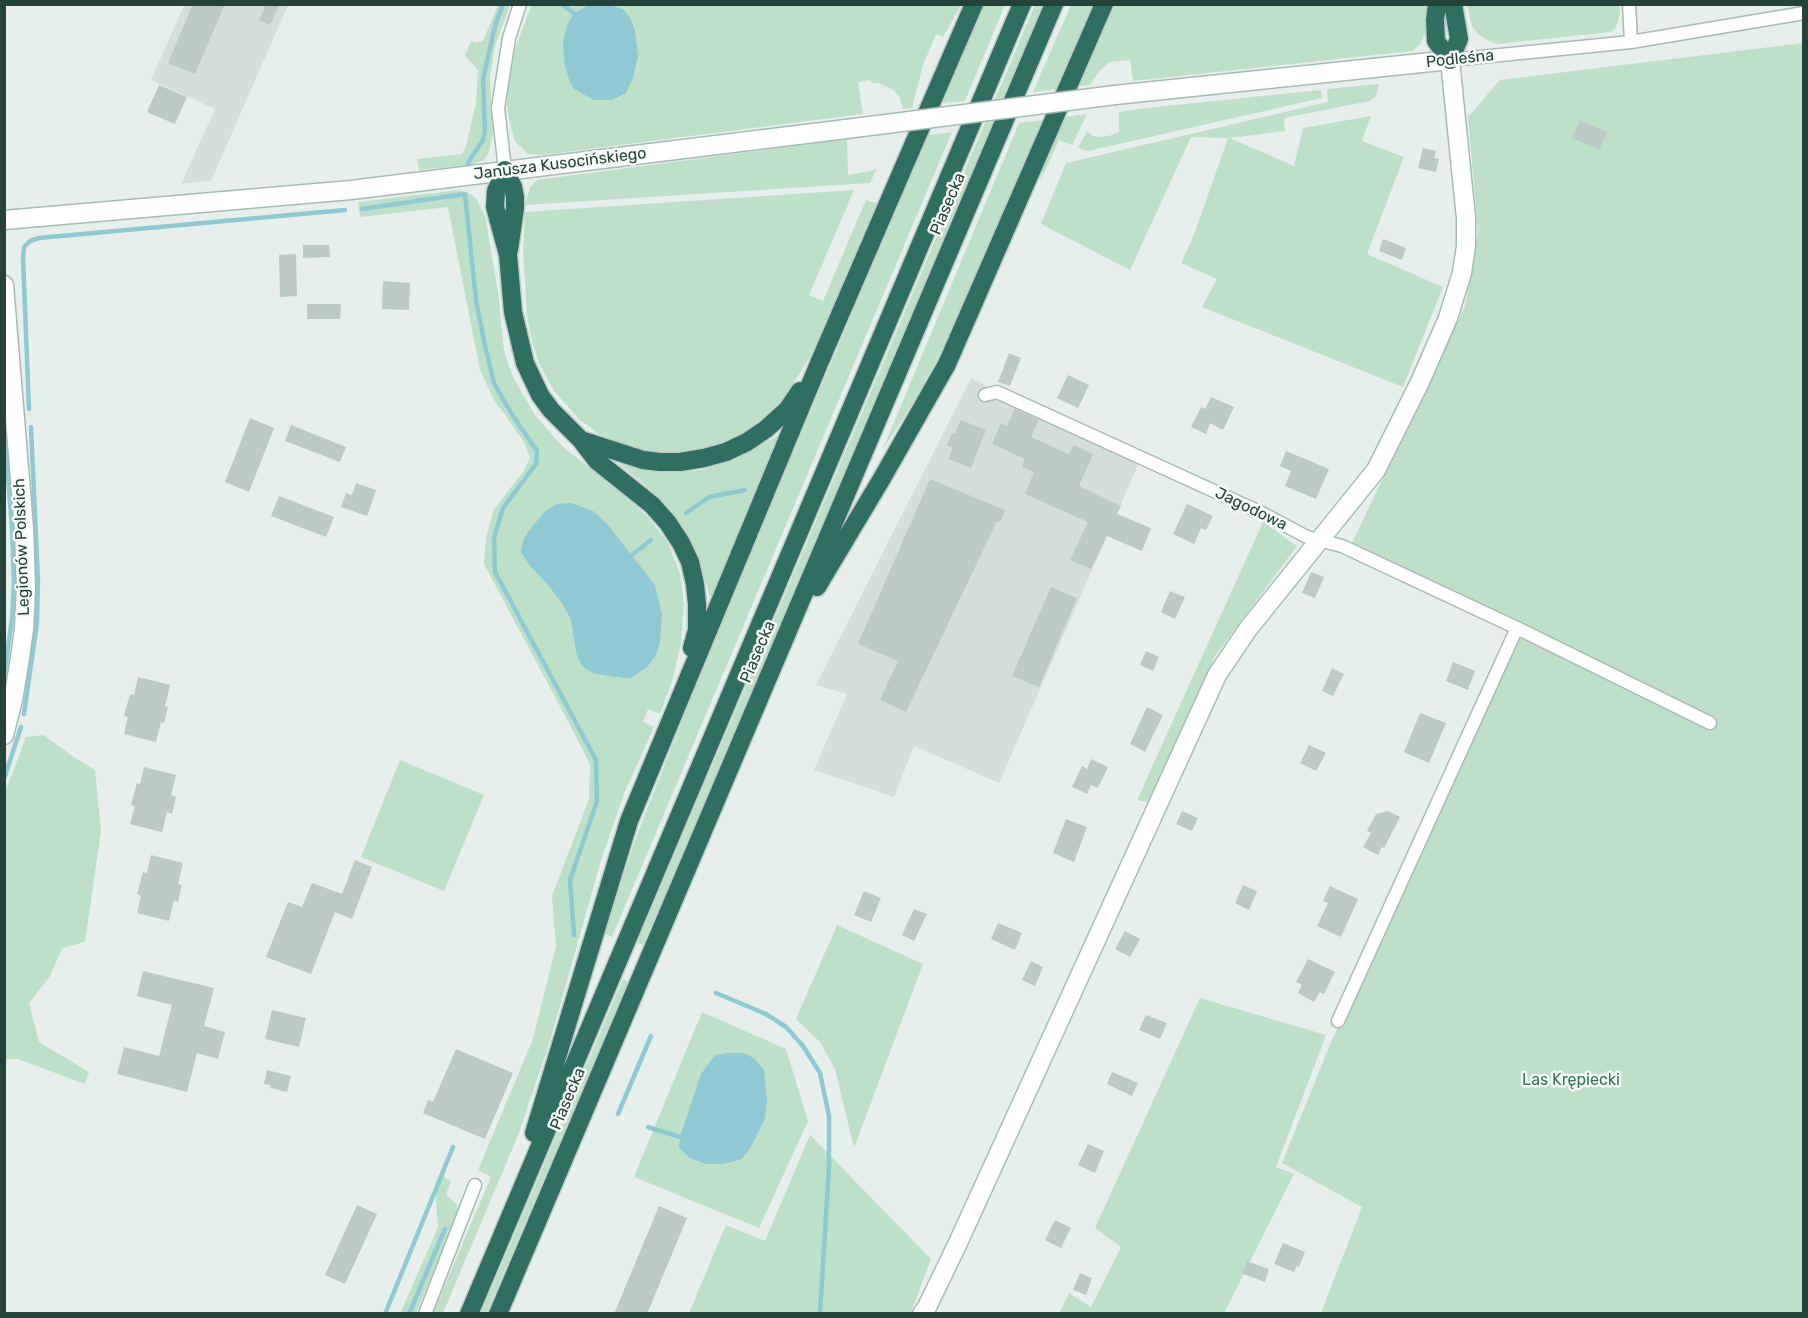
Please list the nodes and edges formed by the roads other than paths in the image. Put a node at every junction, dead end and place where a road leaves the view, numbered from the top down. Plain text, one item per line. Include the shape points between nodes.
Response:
1 (520, 4) edge
2 (974, 4) edge
3 (1022, 4) edge
4 (1054, 4) edge
5 (1104, 4) edge
6 (1437, 4) edge
7 (1453, 4) edge
8 (1629, 4) edge
9 (1803, 14) edge
10 (1631, 42) junction
11 (1450, 60) junction
12 (1115, 95) joint
13 (505, 170) junction
14 (4, 220) edge
15 (4, 285) edge
16 (820, 361) junction
17 (986, 395) dead end
18 (581, 440) junction
19 (1319, 540) junction
20 (1517, 628) junction
21 (783, 642) junction
22 (673, 716) junction
23 (1710, 723) dead end
24 (4, 735) edge
25 (1338, 1021) dead end
26 (475, 1185) dead end
27 (493, 1258) junction
28 (425, 1314) edge
29 (469, 1314) edge
30 (498, 1314) edge
31 (922, 1314) edge

1 - 13 street via 509,38 498,108
2 - 16 highway
3 - 27 highway, Piasecka
4 - 21 highway, Piasecka
5 - 21 highway via 947,364
6 - 11 highway via 1436,41
7 - 11 highway via 1459,39
8 - 10 street
9 - 10 street, Podleśna
10 - 11 street, Podleśna
11 - 12 street, Podleśna
11 - 19 street via 1466,218 1460,283 1448,318 1376,470
12 - 13 street, Janusza Kusocińskiego, bridge
13 - 14 street, Janusza Kusocińskiego via 351,190
13 - 18 highway via 496,191 495,207 508,255 513,312 525,363 540,395
15 - 24 street, Legionów Polskich via 26,588 20,658
16 - 18 highway via 787,410 766,429 726,452 660,462
16 - 22 highway
17 - 19 street, Jagodowa via 997,392
18 - 22 highway via 597,460 652,505 690,562 698,604 697,630
19 - 20 street, Jagodowa via 1342,546
19 - 31 street via 1217,675
20 - 23 street, Jagodowa
20 - 25 street
21 - 30 highway, Piasecka
22 - 27 highway via 623,840
26 - 28 street
27 - 29 highway, Piasecka

